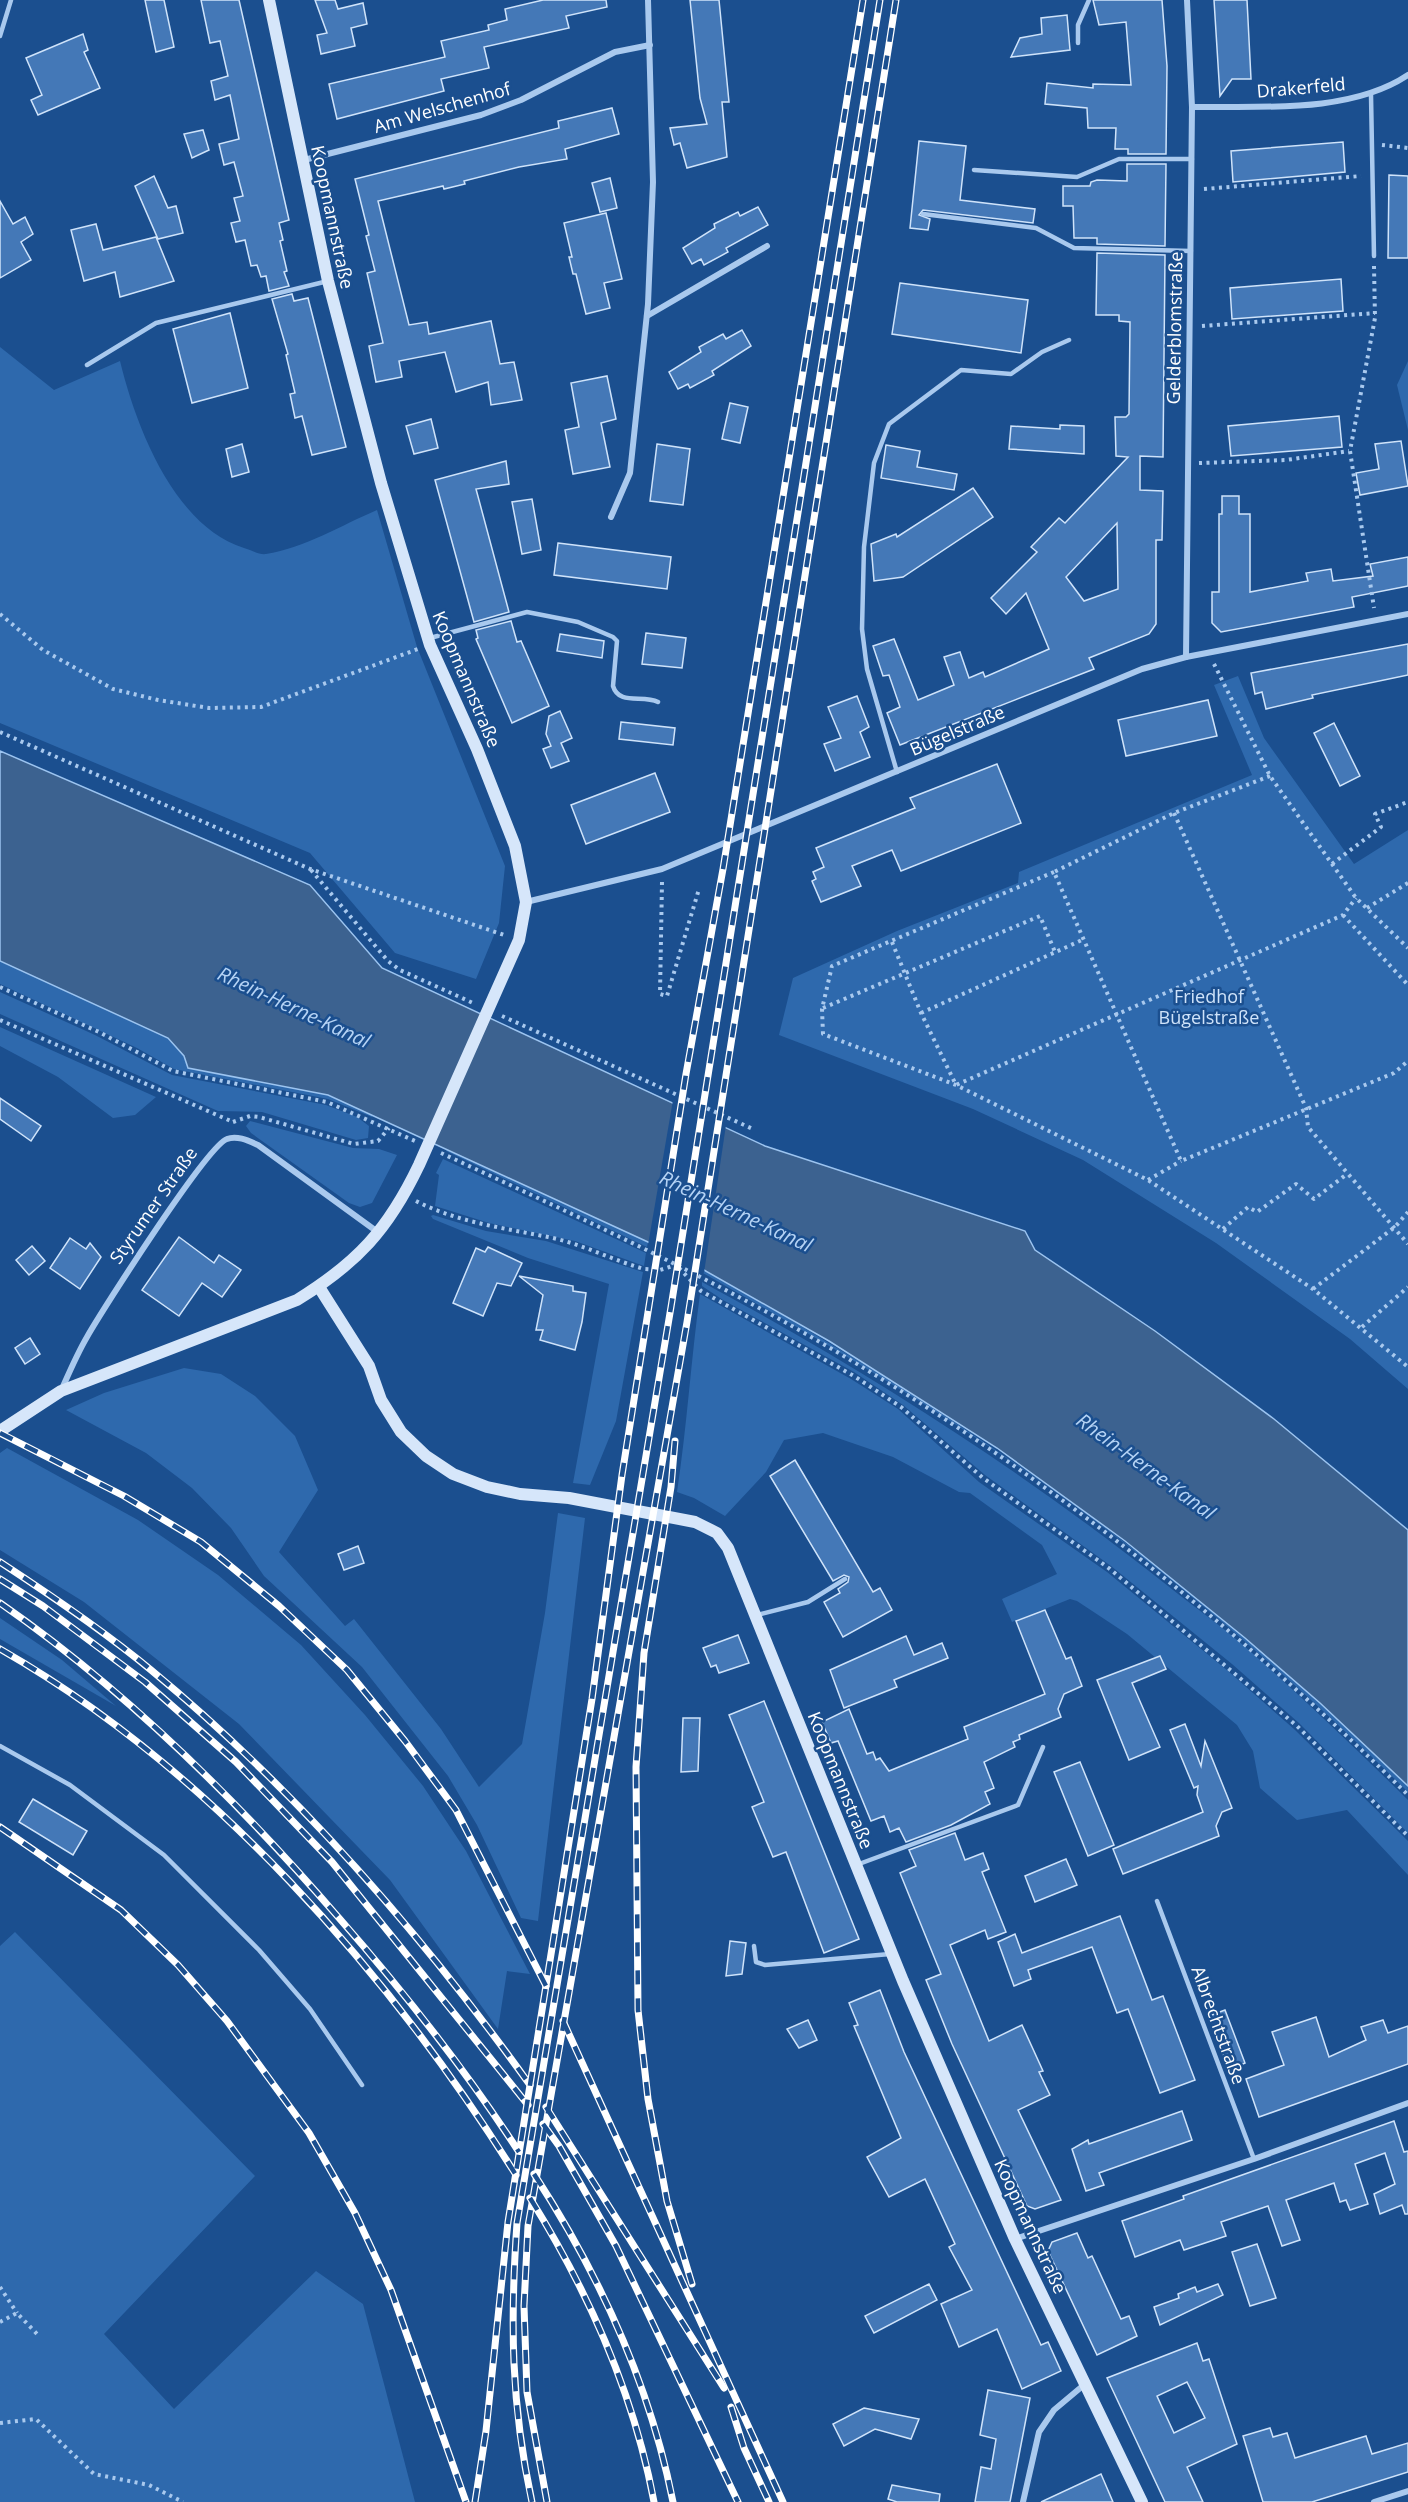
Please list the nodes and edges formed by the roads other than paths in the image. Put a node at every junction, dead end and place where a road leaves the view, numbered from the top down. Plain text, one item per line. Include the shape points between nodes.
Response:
1 (11, 0) edge
2 (269, 0) edge
3 (648, 0) edge
4 (1089, 0) edge
5 (1187, 0) edge
6 (0, 36) edge
7 (1078, 43) dead end
8 (650, 45) junction
9 (1408, 75) edge
10 (1371, 95) junction
11 (1192, 107) junction
12 (1192, 159) junction
13 (304, 160) junction
14 (974, 171) dead end
15 (923, 214) dead end
16 (767, 246) dead end
17 (1191, 251) junction
18 (1374, 256) road end
19 (328, 281) junction
20 (647, 316) junction
21 (1069, 340) dead end
22 (87, 365) dead end
23 (611, 517) dead end
24 (1408, 614) edge
25 (429, 642) junction
26 (1186, 657) junction
27 (658, 702) dead end
28 (897, 772) junction
29 (526, 902) junction
30 (379, 1233) junction
31 (319, 1287) junction
32 (61, 1391) junction
33 (0, 1431) edge
34 (845, 1579) dead end
35 (757, 1616) junction
36 (0, 1746) edge
37 (1042, 1748) dead end
38 (856, 1865) junction
39 (1157, 1901) dead end
40 (754, 1946) dead end
41 (892, 1954) junction
42 (362, 2085) dead end
43 (1408, 2103) edge
44 (1254, 2159) junction
45 (1015, 2239) junction
46 (1086, 2383) junction
47 (1408, 2491) edge
48 (1023, 2502) edge
49 (1142, 2502) edge
50 (1374, 2502) edge

1 - 6 lane
2 - 13 street, Koopmannstraße
3 - 8 street
4 - 7 lane via 1078,25
5 - 11 street, Gelderblomstraße
8 - 13 street, Am Welschenhof via 615,52 540,91 481,115
8 - 20 street via 653,182
9 - 10 street, Drakerfeld
10 - 11 street, Drakerfeld via 1298,105
10 - 18 lane
11 - 12 street, Gelderblomstraße
12 - 14 lane via 1119,159 1077,177
12 - 17 street, Gelderblomstraße
13 - 19 street, Koopmannstraße
15 - 17 lane via 1036,228 1074,248
16 - 20 street
17 - 26 street, Gelderblomstraße
19 - 22 lane via 156,323
19 - 25 street, Koopmannstraße via 346,358
20 - 23 street via 630,473
21 - 28 lane via 1042,352 1011,374 961,370 889,424 874,463 864,547 862,629 867,669
24 - 26 street, Bügelstraße
25 - 27 lane via 521,613 564,618 617,641 612,686 615,693 623,698
25 - 29 street, Koopmannstraße via 515,846
26 - 28 street, Bügelstraße via 1142,669
28 - 29 street, Bügelstraße via 662,869
29 - 30 street, Koopmannstraße via 519,940 404,1196
30 - 31 street, Koopmannstraße via 366,1249
30 - 32 street, Styrumer Straße via 258,1145 227,1139 216,1146 171,1207 86,1337
31 - 32 street, Koopmannstraße via 297,1300
31 - 35 street, Koopmannstraße via 369,1366 381,1400 401,1432 426,1456 453,1474 487,1487 695,1522 717,1533 729,1548
32 - 33 street
34 - 35 lane via 808,1602
35 - 38 street, Koopmannstraße
36 - 42 lane via 70,1785 164,1855 259,1950 310,2009
37 - 38 lane via 1018,1805
38 - 41 street, Koopmannstraße
39 - 44 lane, Albrechtstraße
40 - 41 lane via 756,1962 765,1965
41 - 45 street, Koopmannstraße
43 - 44 street
44 - 45 street
45 - 46 street, Koopmannstraße
46 - 48 street via 1054,2410 1039,2432
46 - 49 street, Koopmannstraße
47 - 50 street

